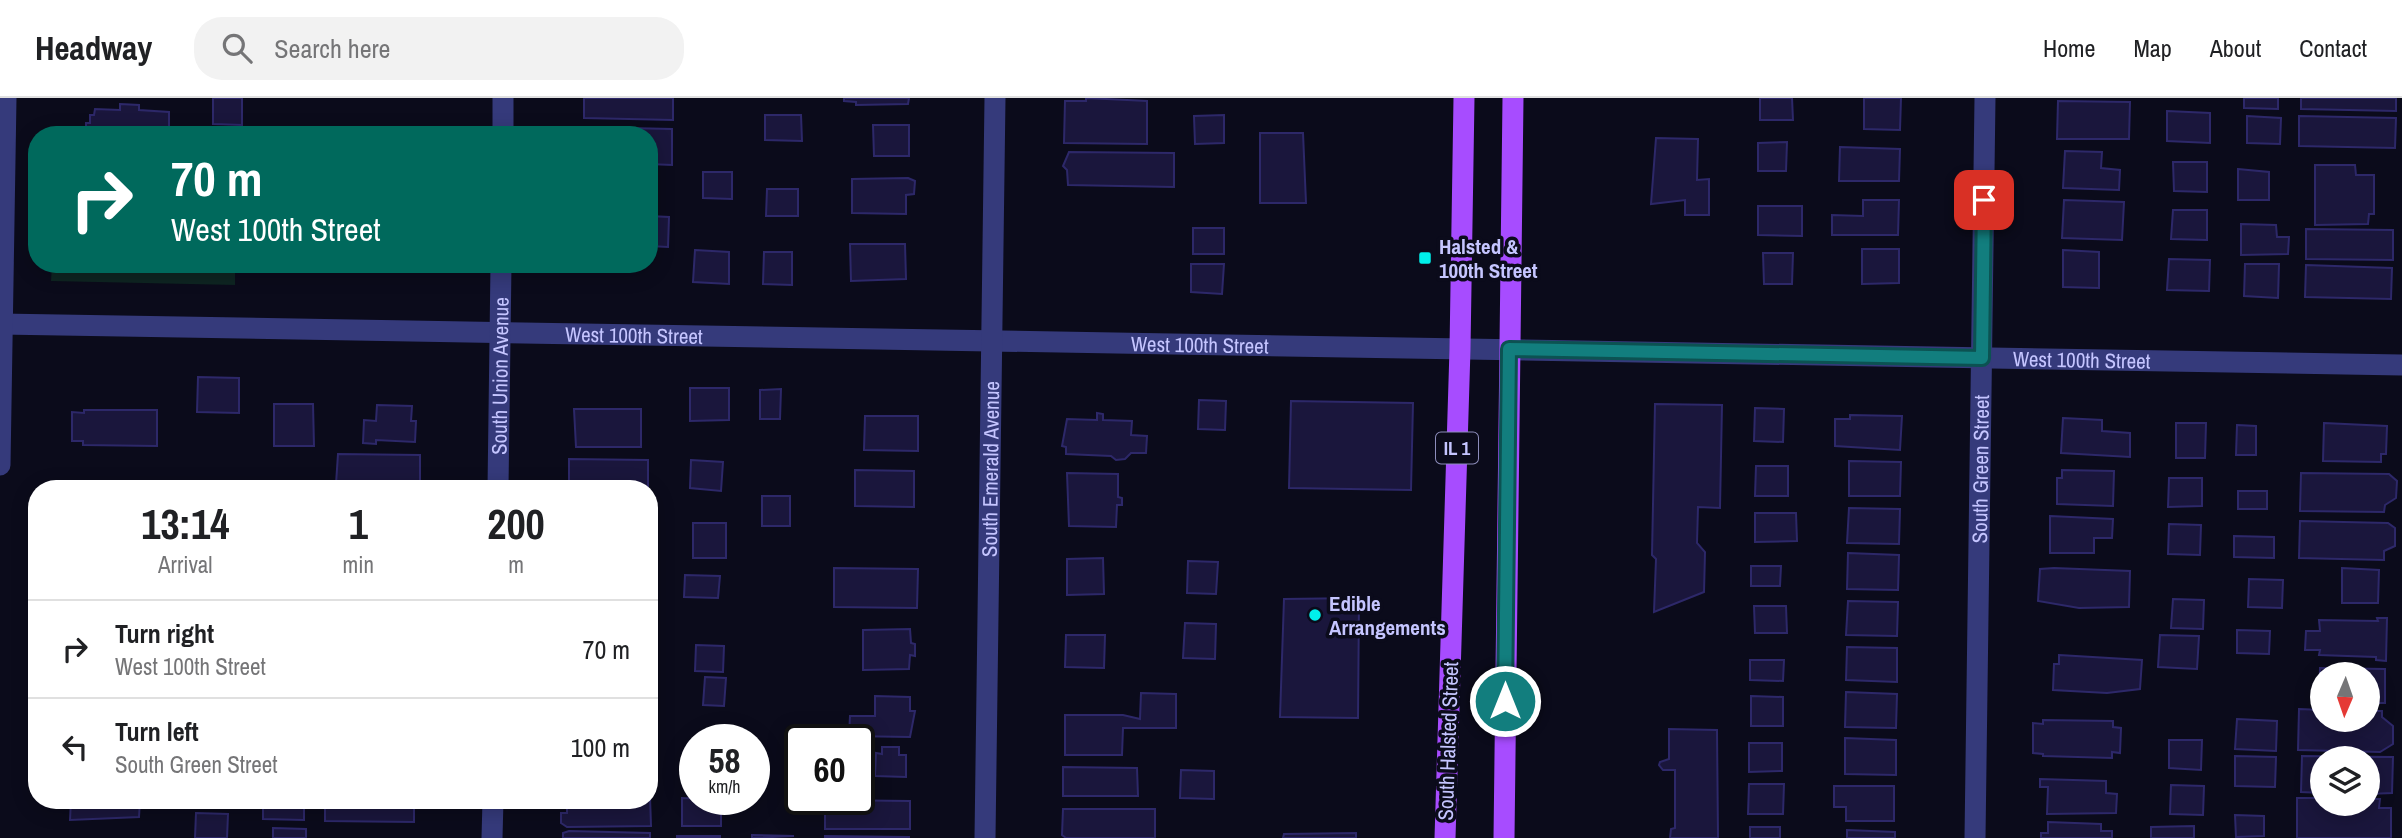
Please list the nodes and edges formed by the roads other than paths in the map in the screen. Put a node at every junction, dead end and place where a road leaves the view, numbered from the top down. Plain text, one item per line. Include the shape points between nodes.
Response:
1 (6, 98) edge
2 (503, 98) edge
3 (995, 98) edge
4 (1464, 98) edge
5 (1513, 98) edge
6 (1985, 98) edge
7 (503, 126) edge
8 (501, 273) edge
9 (1, 324) edge
10 (500, 332) junction
11 (992, 341) junction
12 (1460, 349) junction
13 (1509, 349) junction
14 (1982, 358) junction
15 (2402, 365) edge
16 (0, 465) edge
17 (498, 480) edge
18 (493, 809) edge
19 (492, 838) edge
20 (985, 838) edge
21 (1445, 838) edge
22 (1504, 838) edge
23 (1975, 838) edge

1 - 9 street
2 - 7 street
3 - 11 street, South Emerald Avenue
4 - 12 main road, South Halsted Street / IL 1
5 - 13 main road, IL 1
6 - 14 street, South Green Street
8 - 10 street, South Union Avenue
9 - 10 street, West 100th Street
9 - 16 street
10 - 11 street, West 100th Street
10 - 17 street, South Union Avenue
11 - 12 street, West 100th Street
11 - 20 street, South Emerald Avenue
12 - 13 street, West 100th Street
12 - 21 main road, South Halsted Street / IL 1
13 - 14 street, West 100th Street
13 - 22 main road, IL 1
14 - 15 street, West 100th Street
14 - 23 street, South Green Street
18 - 19 street

